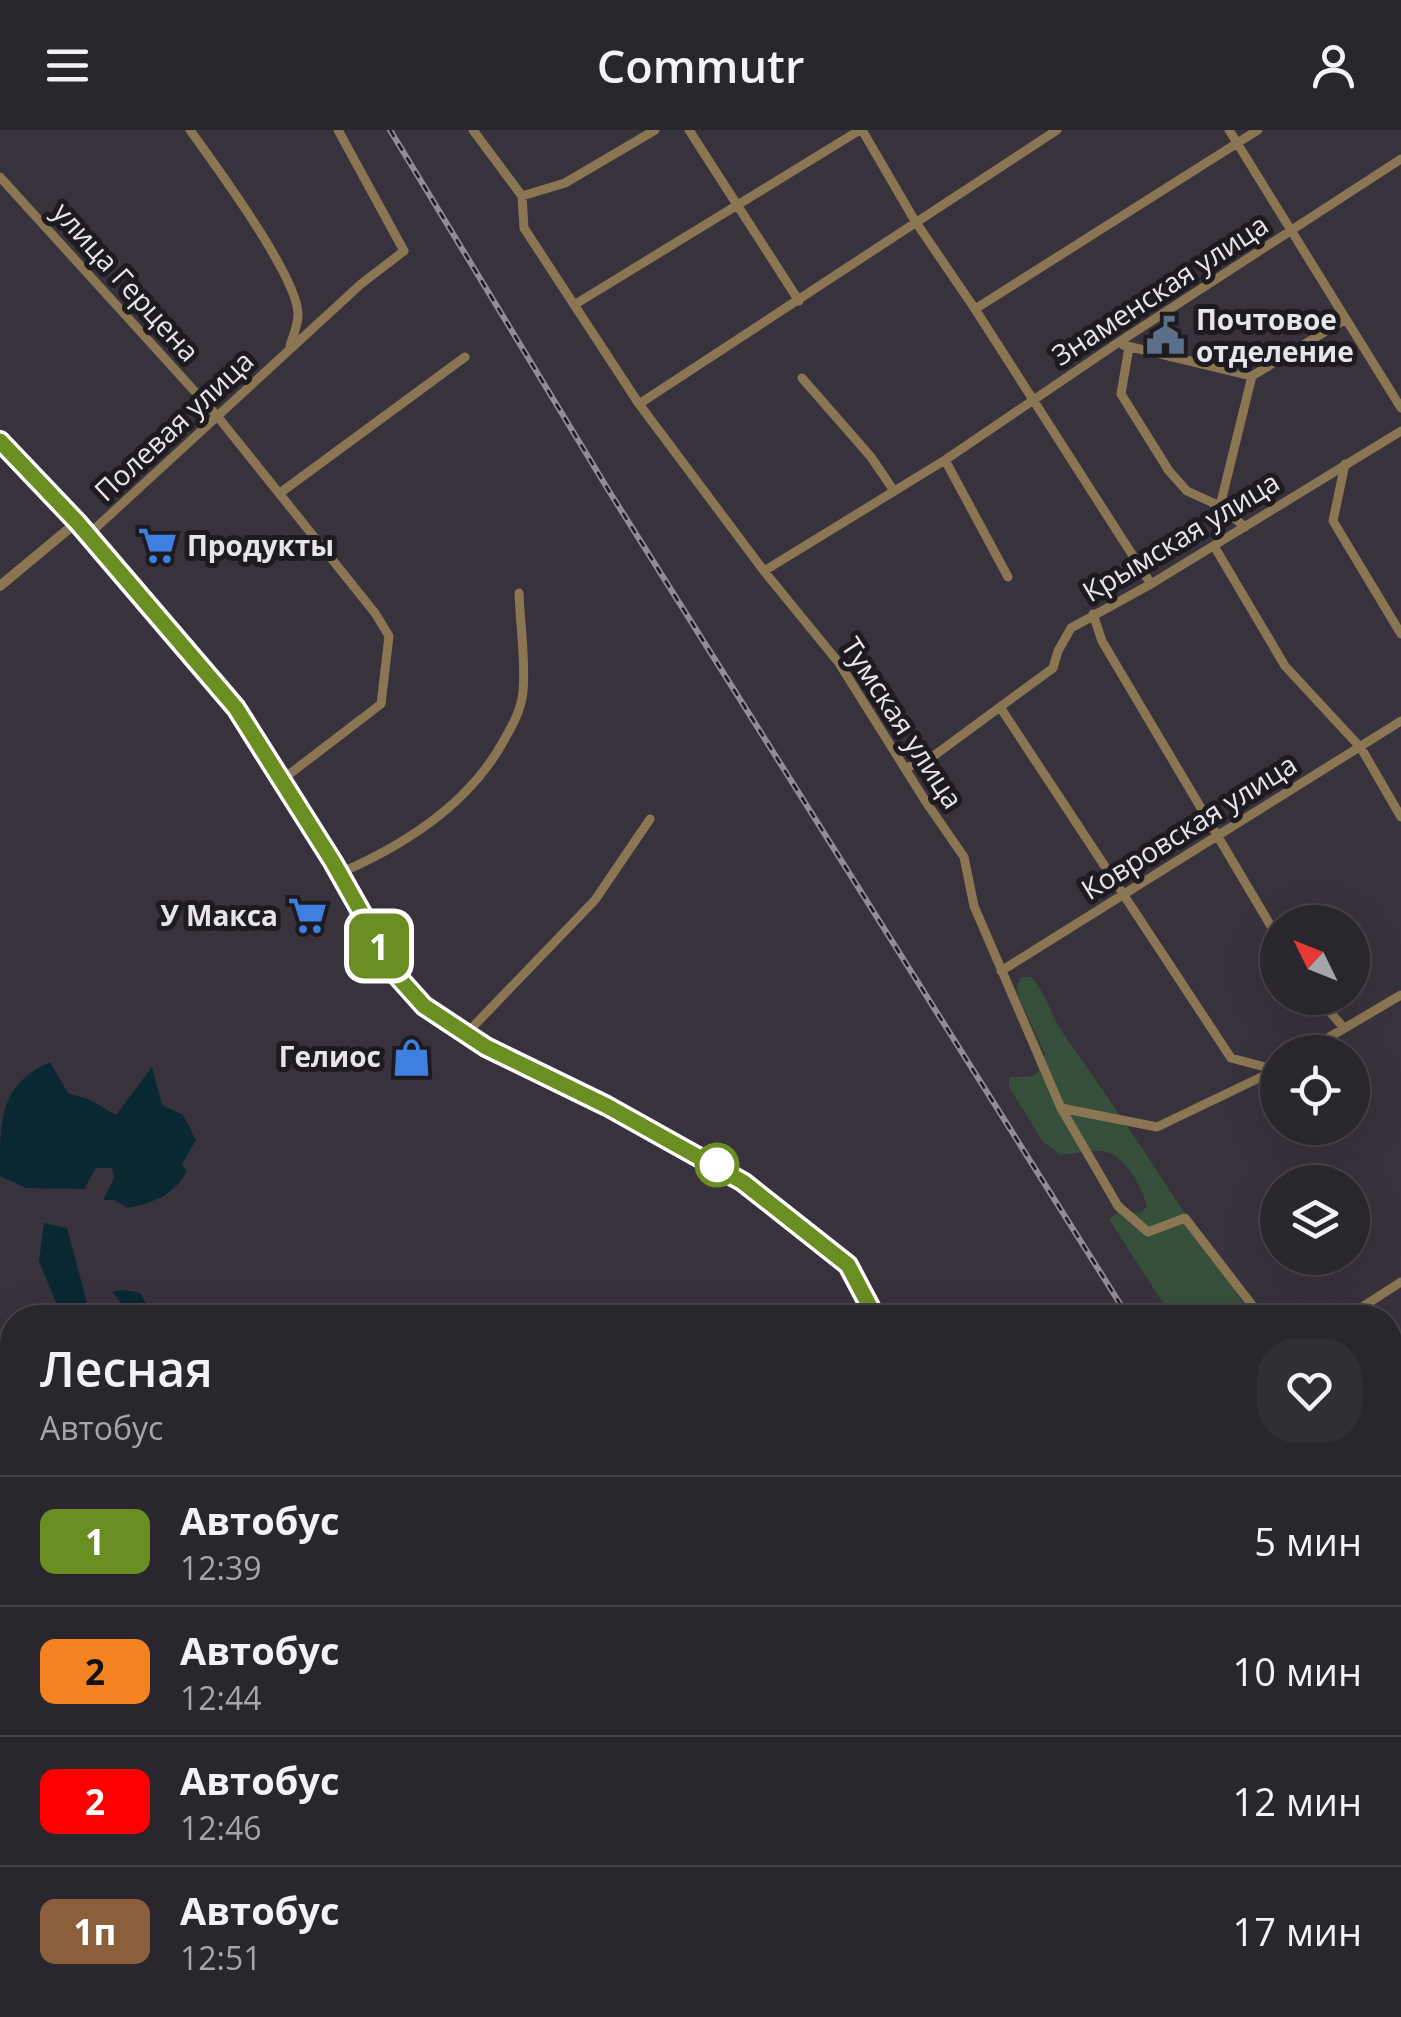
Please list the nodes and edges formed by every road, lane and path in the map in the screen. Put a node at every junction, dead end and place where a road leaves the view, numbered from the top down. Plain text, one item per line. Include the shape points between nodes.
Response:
1 (190, 130) edge
2 (338, 130) edge
3 (473, 130) edge
4 (656, 130) edge
5 (689, 130) edge
6 (861, 130) edge
7 (1057, 130) edge
8 (1229, 130) edge
9 (1258, 130) edge
10 (1044, 133) edge
11 (1238, 145) junction
12 (1401, 158) edge
13 (0, 177) edge
14 (522, 196) junction
15 (737, 206) junction
16 (916, 221) junction
17 (1294, 230) junction
18 (799, 301) junction
19 (574, 304) junction
20 (975, 308) junction
21 (1346, 319) junction
22 (1116, 344) junction
23 (1129, 347) junction
24 (290, 349) junction
25 (465, 357) dead end
26 (1252, 376) junction
27 (802, 378) dead end
28 (1034, 402) junction
29 (639, 404) junction
30 (1401, 408) edge
31 (218, 418) junction
32 (1401, 431) edge
33 (0, 441) edge
34 (944, 460) junction
35 (1346, 464) junction
36 (894, 491) junction
37 (280, 494) junction
38 (1220, 506) junction
39 (77, 522) junction
40 (1245, 526) junction
41 (88, 535) junction
42 (1214, 546) junction
43 (764, 571) junction
44 (1008, 577) dead end
45 (1151, 584) junction
46 (0, 586) edge
47 (519, 593) dead end
48 (1092, 614) junction
49 (1401, 634) edge
50 (1000, 707) junction
51 (1401, 721) edge
52 (1360, 748) junction
53 (906, 768) junction
54 (283, 779) junction
55 (1401, 816) edge
56 (650, 819) dead end
57 (1217, 836) junction
58 (340, 874) junction
59 (1124, 892) junction
60 (1260, 908) edge
61 (1000, 971) junction
62 (1401, 996) edge
63 (1333, 1015) edge
64 (1344, 1028) junction
65 (466, 1034) junction
66 (1332, 1035) edge
67 (1260, 1066) edge
68 (1260, 1078) edge
69 (1061, 1108) junction
70 (1401, 1282) edge
71 (869, 1305) edge
72 (1252, 1305) edge
73 (1365, 1305) edge

1 - 24 street via 252,218 292,294 298,313
2 - 24 street, Полевая улица via 404,251
3 - 14 street, Тумская улица
4 - 14 street via 565,183
5 - 15 street
6 - 15 street
6 - 16 street
7 - 10 street
8 - 11 street
9 - 11 street
10 - 16 street
11 - 17 street
11 - 20 street
12 - 17 street, Знаменская улица
13 - 31 street, улица Герцена
14 - 19 street, Тумская улица via 524,228
15 - 18 street
15 - 19 street
16 - 18 street
16 - 20 street
17 - 21 street
17 - 22 street, Знаменская улица
18 - 29 street
19 - 29 street, Тумская улица
20 - 28 street
21 - 26 street
21 - 30 street
22 - 23 street
22 - 28 street, Знаменская улица
23 - 26 street
23 - 38 street via 1121,394 1169,472 1188,492
24 - 31 street, Полевая улица
25 - 37 street
26 - 38 street
27 - 36 street
28 - 34 street, Знаменская улица
28 - 45 street
29 - 43 street, Тумская улица
31 - 37 street, улица Герцена
31 - 41 street, Полевая улица
32 - 35 street, Крымская улица
33 - 39 main road
34 - 36 street, Знаменская улица
34 - 44 street
35 - 40 street, Крымская улица
35 - 49 street via 1332,521
36 - 43 street, Знаменская улица
37 - 54 street, улица Герцена via 389,636 381,704
38 - 40 street
39 - 41 main road
39 - 46 street, Полевая улица
40 - 42 street, Крымская улица
41 - 54 main road via 236,708
42 - 45 street, Крымская улица
42 - 52 street via 1285,666
43 - 53 street, Тумская улица via 840,663
45 - 48 street, Крымская улица
47 - 58 street via 523,692 497,753 433,822
48 - 50 street, Крымская улица via 1072,628 1053,668
48 - 57 street
50 - 53 street, Крымская улица
50 - 59 street
51 - 52 street, Ковровская улица
52 - 55 street
52 - 57 street, Ковровская улица
53 - 61 street, Тумская улица via 964,856 974,906
54 - 58 main road
56 - 65 street via 584,912
57 - 59 street, Ковровская улица
57 - 60 street
58 - 65 main road via 398,977 424,1006
59 - 61 street, Ковровская улица
59 - 67 street via 1231,1058
61 - 69 street, Тумская улица
62 - 64 street
63 - 64 street
64 - 66 street
65 - 71 main road via 743,1182 848,1265
68 - 69 street via 1157,1127
69 - 72 street, Тумская улица via 1118,1206 1148,1232 1185,1218
70 - 73 street

